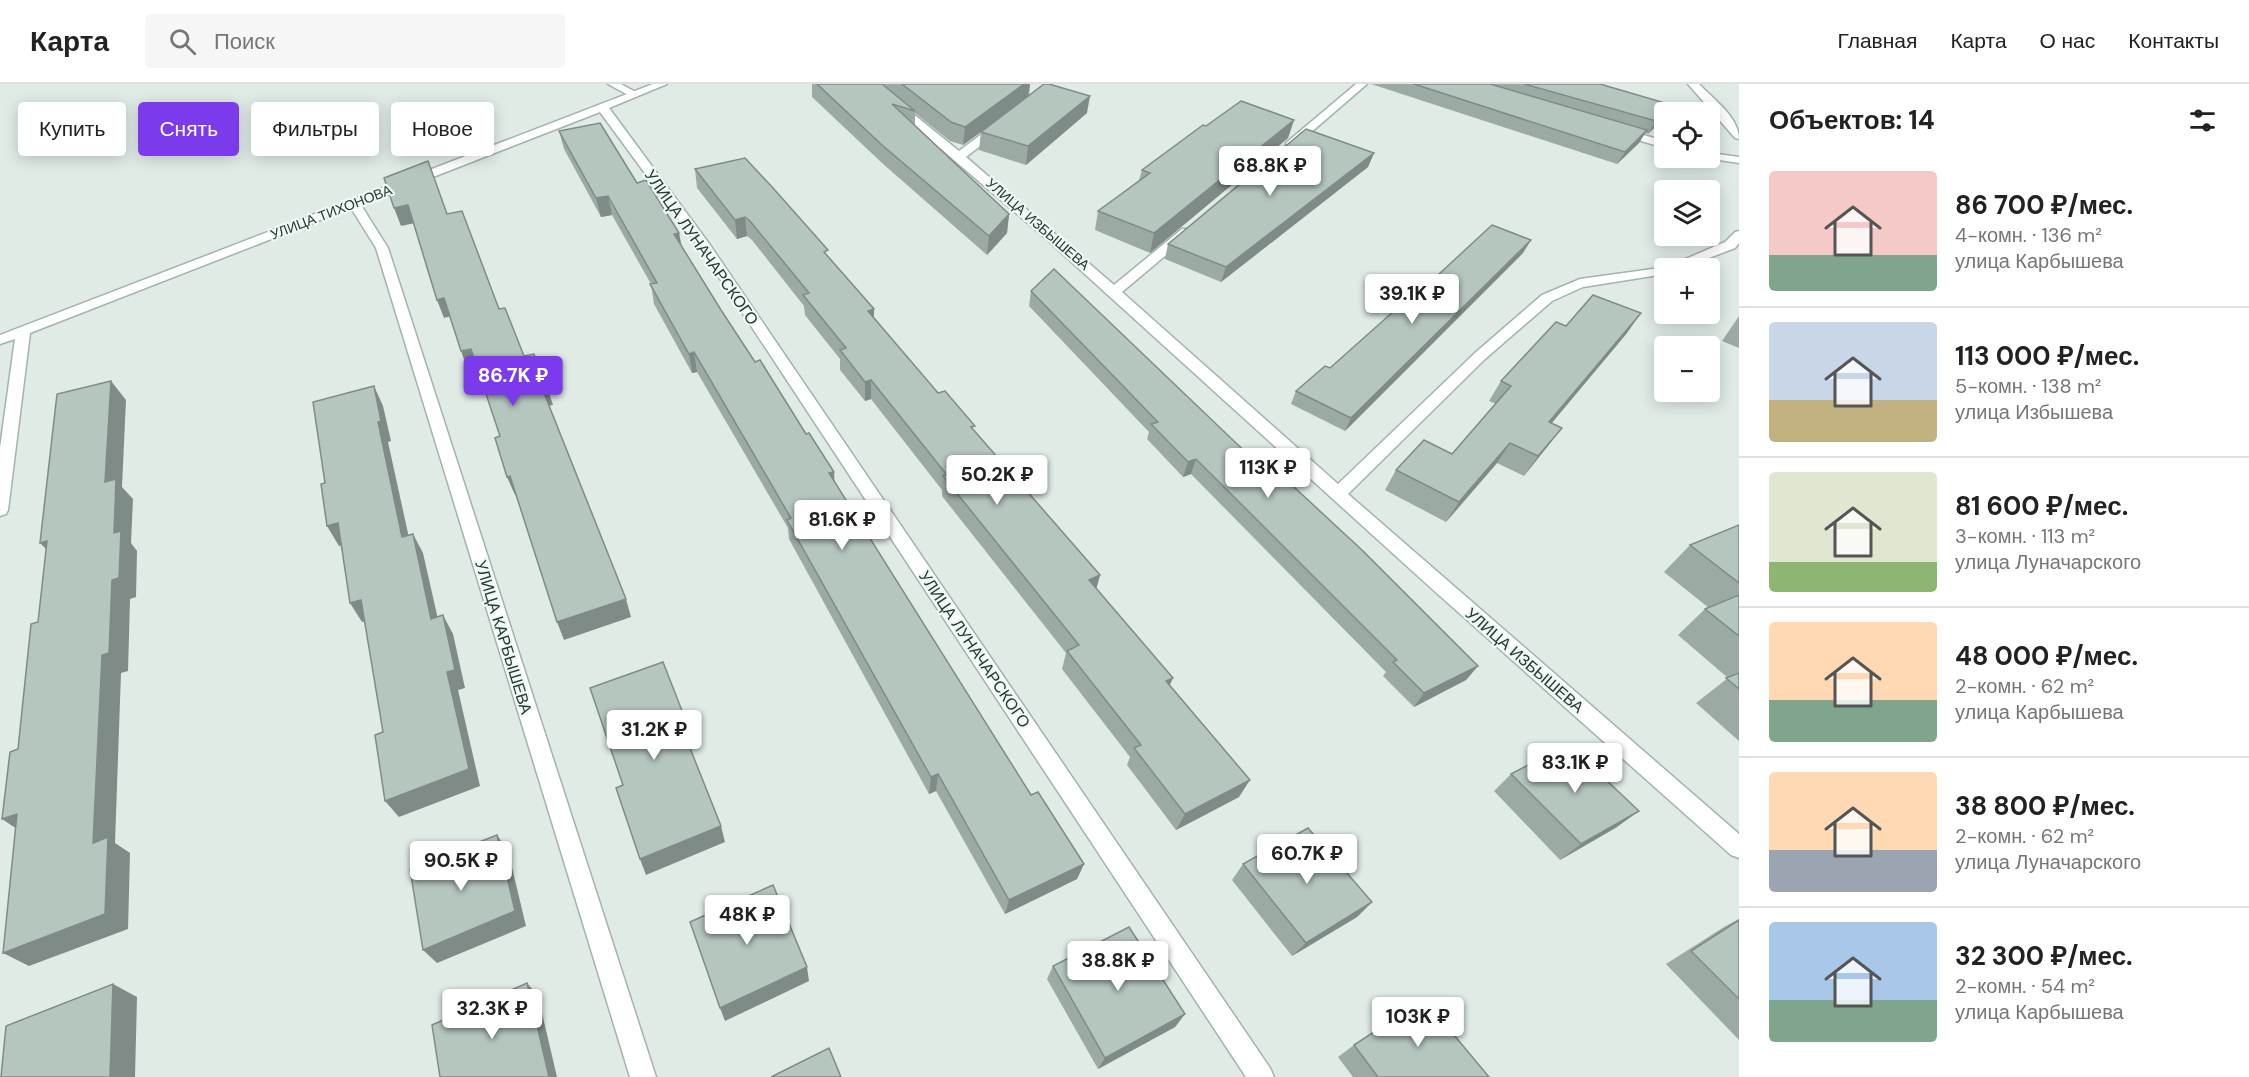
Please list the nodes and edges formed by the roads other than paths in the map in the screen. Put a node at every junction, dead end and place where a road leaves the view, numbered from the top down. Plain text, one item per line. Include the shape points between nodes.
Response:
1 (613, 84) edge
2 (662, 84) edge
3 (870, 84) edge
4 (1362, 84) edge
5 (1693, 84) edge
6 (634, 94) junction
7 (602, 107) junction
8 (1013, 116) edge
9 (1610, 129) edge
10 (1739, 136) edge
11 (1654, 142) edge
12 (1280, 153) edge
13 (960, 156) junction
14 (1720, 157) edge
15 (1739, 160) edge
16 (354, 203) junction
17 (1198, 222) edge
18 (1739, 235) edge
19 (1698, 258) edge
20 (1654, 272) edge
21 (1115, 291) junction
22 (23, 331) junction
23 (0, 340) edge
24 (1338, 494) junction
25 (0, 510) edge
26 (1739, 848) edge
27 (643, 1077) edge
28 (1261, 1077) edge

1 - 6 street
2 - 6 street, УЛИЦА ТИХОНОВА
3 - 13 street, УЛИЦА ИЗБЫШЕВА
4 - 12 street
5 - 10 street
6 - 7 street, УЛИЦА ТИХОНОВА
7 - 16 street, УЛИЦА ТИХОНОВА
7 - 28 street, УЛИЦА ЛУНАЧАРСКОГО via 711,255
8 - 13 street
9 - 11 street
13 - 21 street, УЛИЦА ИЗБЫШЕВА
14 - 15 street
16 - 22 street, УЛИЦА ТИХОНОВА
16 - 27 street, УЛИЦА КАРБЫШЕВА via 382,248
17 - 21 street
18 - 19 street via 1730,245
20 - 24 street via 1580,283 1547,298 1480,356
21 - 24 street, УЛИЦА ИЗБЫШЕВА
22 - 23 street, УЛИЦА ТИХОНОВА
22 - 25 street
24 - 26 street, УЛИЦА ИЗБЫШЕВА

